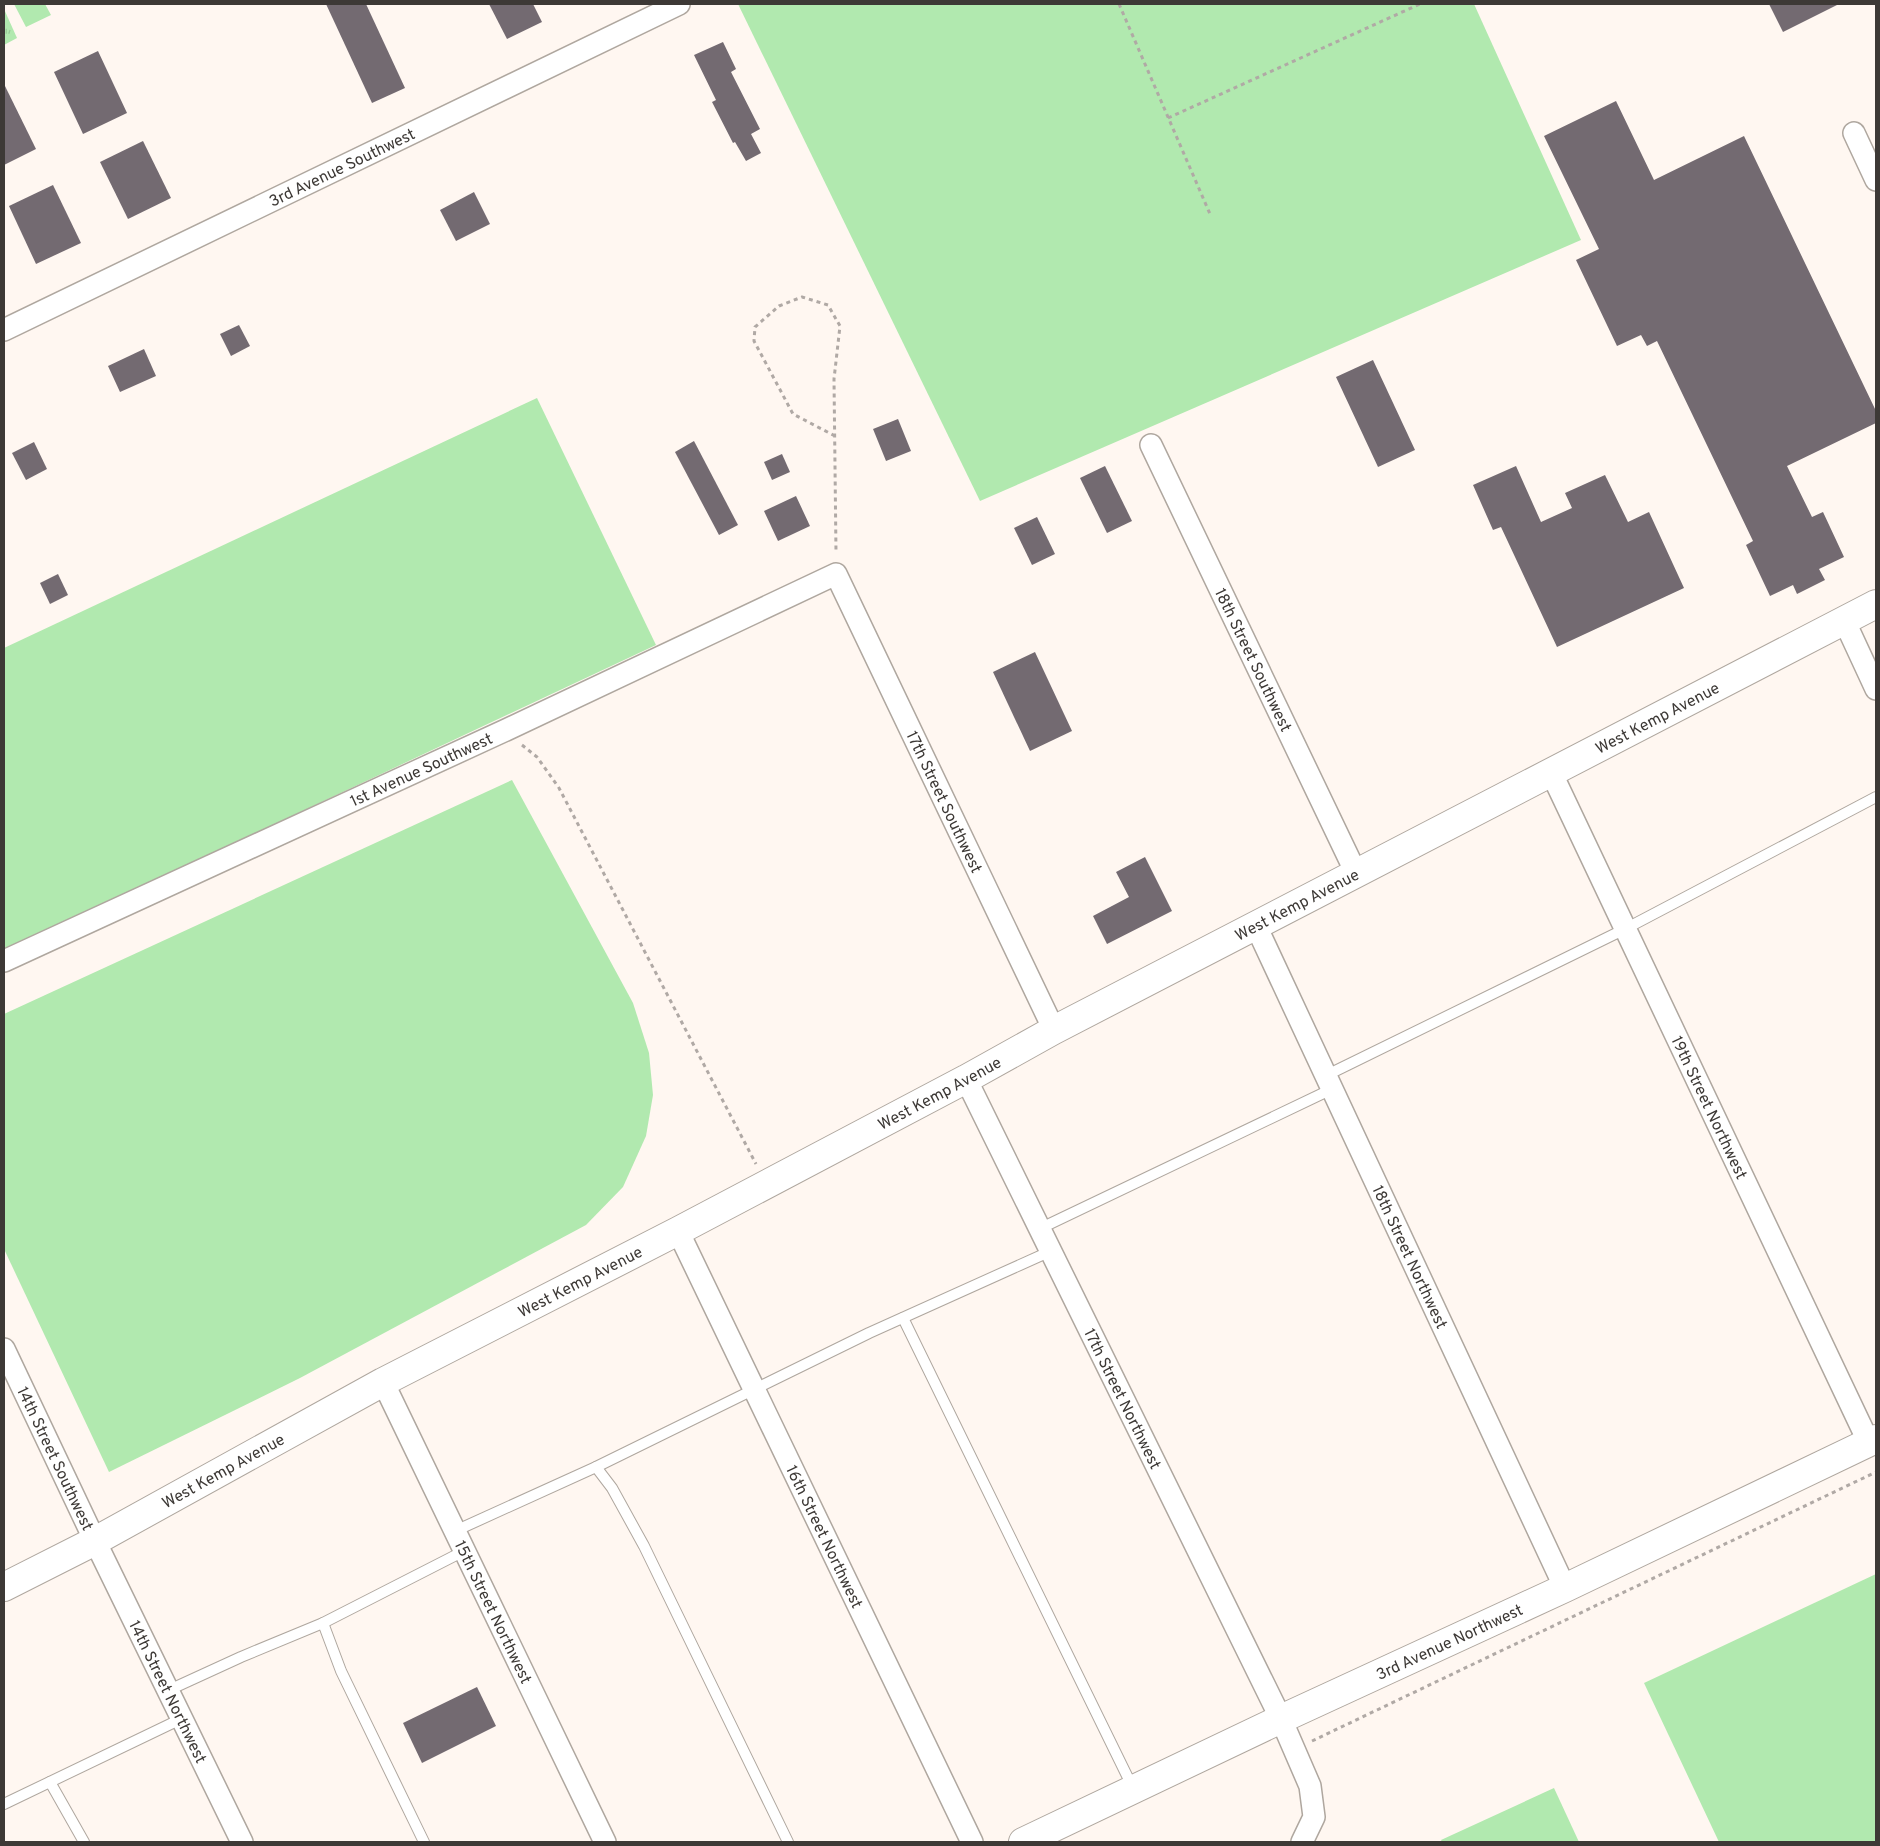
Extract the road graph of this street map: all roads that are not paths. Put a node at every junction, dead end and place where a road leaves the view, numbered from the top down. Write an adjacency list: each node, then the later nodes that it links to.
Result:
1 (679, 4): 4 (street, 3rd Avenue Southwest)
2 (1854, 133): 3 (street)
3 (1876, 180)
4 (4, 330)
5 (1151, 445): 12 (street, 18th Street Southwest)
6 (836, 574): 15 (street, 1st Avenue Southwest); 16 (street, 17th Street Southwest)
7 (1876, 604): 8 (street, West Kemp Avenue)
8 (1844, 620): 9 (street); 10 (street, West Kemp Avenue)
9 (1876, 689)
10 (1551, 772): 12 (street, West Kemp Avenue); 14 (street, 19th Street Northwest)
11 (1876, 797): 14 (lane)
12 (1356, 873): 13 (street, West Kemp Avenue)
13 (1256, 926): 16 (street, West Kemp Avenue); 18 (street, 18th Street Northwest)
14 (1625, 929): 18 (lane); 26 (street, 19th Street Northwest)
15 (4, 961)
16 (1054, 1030): 17 (street, West Kemp Avenue)
17 (966, 1079): 19 (street, 17th Street Northwest); 20 (street, West Kemp Avenue)
18 (1329, 1082): 19 (lane); 32 (street, 18th Street Northwest)
19 (1040, 1229): 21 (street, 17th Street Northwest)
20 (678, 1231): 24 (street, West Kemp Avenue); 25 (street, 16th Street Northwest)
21 (1051, 1251): 22 (lane); 36 (street, 17th Street Northwest)
22 (903, 1318): 25 (lane); 38 (lane)
23 (5, 1357): 29 (street, 14th Street Southwest)
24 (383, 1382): 28 (street, 15th Street Northwest); 29 (street, West Kemp Avenue)
25 (753, 1389): 27 (lane); 45 (street, 16th Street Northwest)
26 (1872, 1441): 32 (street, 3rd Avenue Northwest)
27 (596, 1467): 28 (lane); 44 (lane)
28 (455, 1531): 30 (street, 15th Street Northwest)
29 (95, 1541): 31 (street, West Kemp Avenue); 34 (street, 14th Street Northwest)
30 (464, 1551): 33 (lane); 43 (street, 15th Street Northwest)
31 (4, 1587)
32 (1565, 1588): 36 (street, 3rd Avenue Northwest)
33 (323, 1624): 34 (lane); 42 (lane)
34 (169, 1690): 35 (street, 14th Street Northwest)
35 (183, 1718): 37 (lane); 41 (street, 14th Street Northwest)
36 (1281, 1719): 38 (street, 3rd Avenue Northwest); 47 (street, 17th Street Northwest)
37 (50, 1782): 39 (lane); 40 (lane)
38 (1134, 1789): 46 (street, 3rd Avenue Northwest)
39 (4, 1804)
40 (84, 1842)
41 (242, 1842)
42 (424, 1842)
43 (604, 1842)
44 (788, 1842)
45 (972, 1842)
46 (1023, 1842)
47 (1302, 1842)

